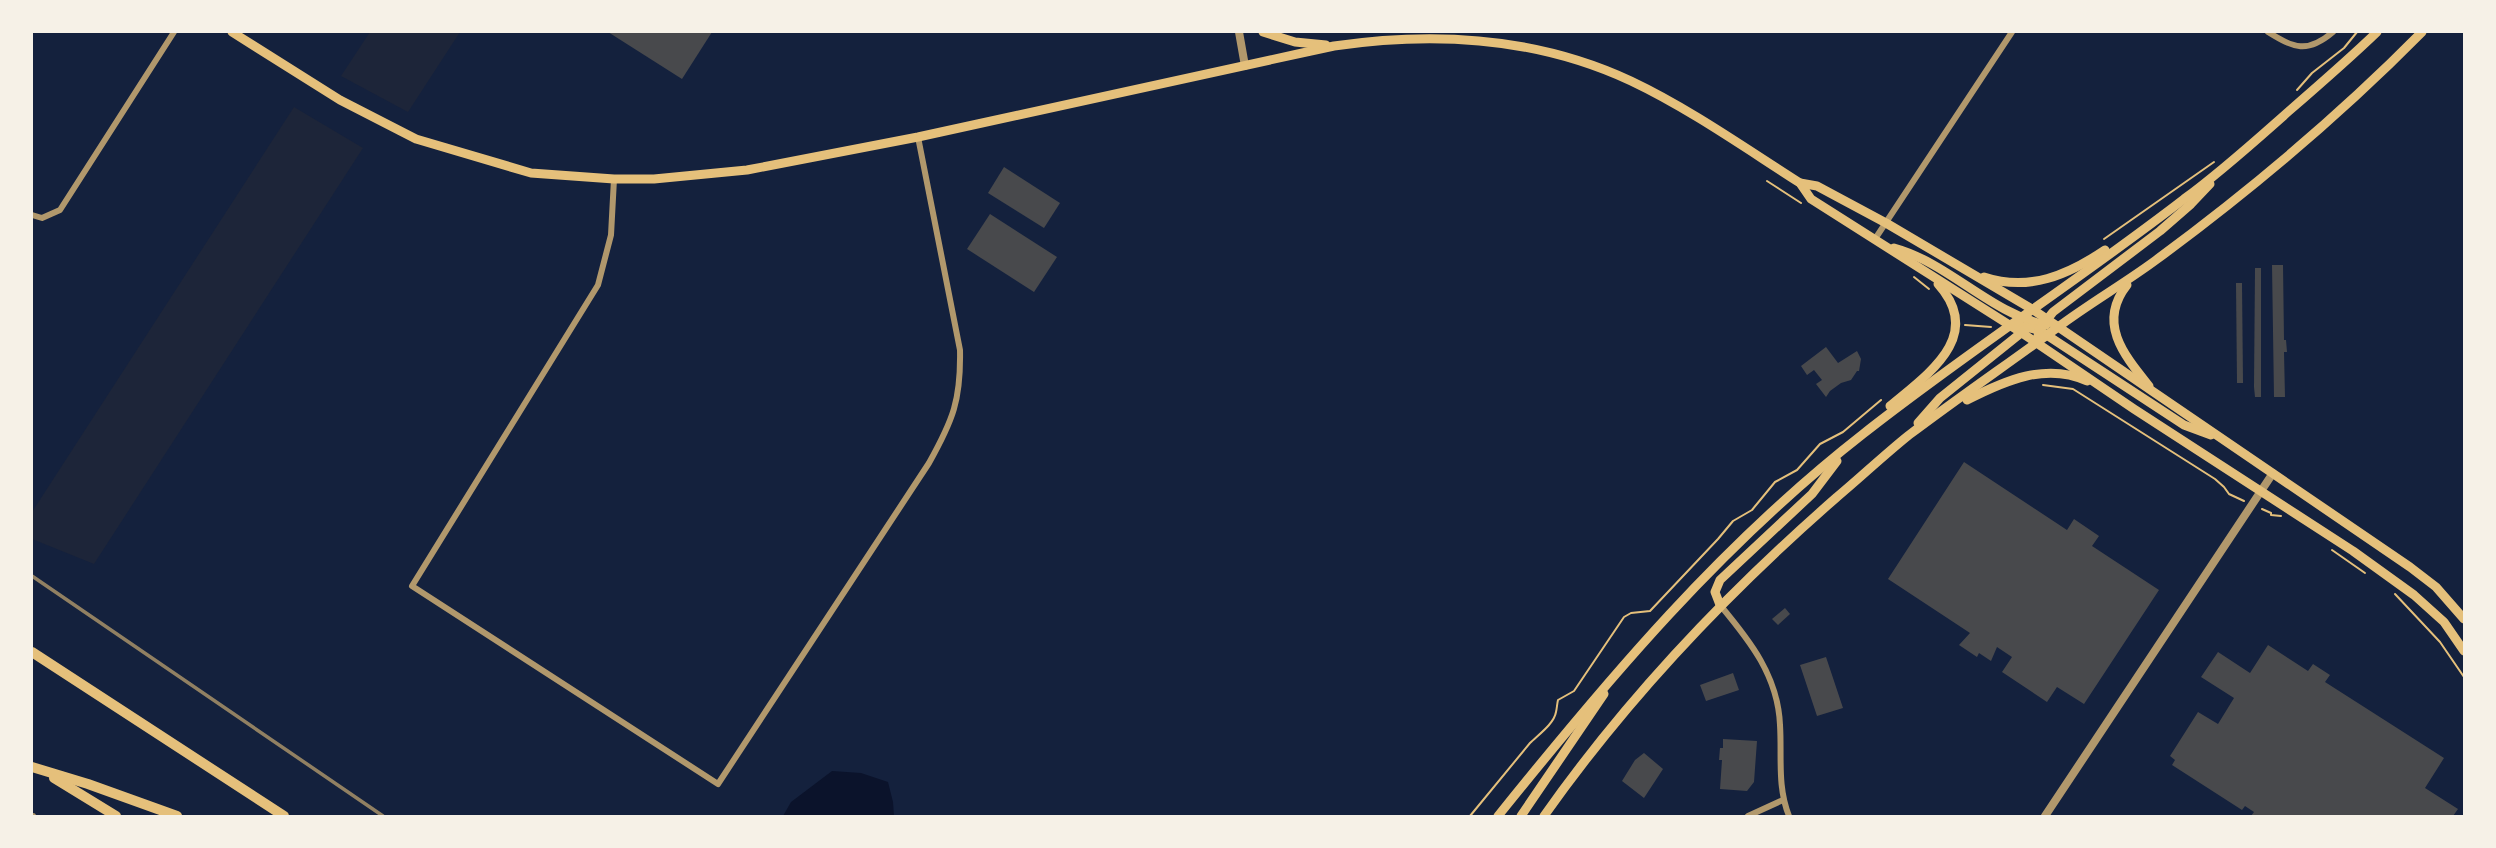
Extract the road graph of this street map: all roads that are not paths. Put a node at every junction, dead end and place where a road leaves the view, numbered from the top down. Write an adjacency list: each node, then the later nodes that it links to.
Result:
1 (174, 32): 19 (street)
2 (232, 32): 17 (main road)
3 (1238, 32): 14 (street)
4 (1263, 32): 12 (main road)
5 (2012, 32): 20 (street)
6 (2268, 32): 7 (street)
7 (2333, 32)
8 (2377, 32): 16 (main road)
9 (2416, 32): 13 (main road)
10 (2423, 32): 13 (main road)
11 (1447, 34): 12 (main road); 18 (main road)
12 (1334, 46): 14 (main road)
13 (2401, 53): 25 (main road)
14 (1245, 66): 15 (main road)
15 (918, 137): 17 (main road); 17 (street)
16 (2225, 167): 23 (main road); 26 (main road); 29 (main road)
17 (614, 179)
18 (1800, 183): 20 (main road); 21 (main road)
19 (32, 215)
20 (1886, 223): 21 (street); 23 (main road)
21 (1875, 239): 22 (main road)
22 (1884, 245): 24 (main road); 27 (main road)
23 (1933, 251): 26 (main road)
24 (1909, 262): 28 (main road); 35 (main road)
25 (2135, 275): 30 (main road); 32 (main road)
26 (2032, 310): 27 (main road); 29 (main road)
27 (2021, 318): 28 (main road); 29 (main road)
28 (2009, 324): 29 (main road); 35 (main road)
29 (2037, 327): 30 (main road); 31 (main road); 31 (main road); 36 (main road); 37 (main road)
30 (2059, 327): 32 (main road)
31 (2038, 343): 33 (main road); 34 (main road)
32 (2156, 394): 36 (main road)
33 (2134, 409): 34 (main road); 40 (main road)
34 (1936, 415): 37 (main road)
35 (1862, 435): 38 (main road)
36 (2220, 437): 39 (main road)
37 (1906, 438): 41 (main road)
38 (1849, 446): 41 (main road); 45 (main road)
39 (2273, 473): 40 (street); 42 (main road)
40 (2261, 491): 43 (main road); 56 (street)
41 (1720, 605): 47 (street); 53 (main road)
42 (2465, 620)
43 (2465, 651)
44 (32, 652): 50 (highway)
45 (1630, 655): 51 (main road); 52 (main road)
46 (35, 768): 48 (highway); 49 (highway)
47 (1783, 800): 54 (street); 55 (street)
48 (116, 817)
49 (177, 817)
50 (284, 817)
51 (1498, 817)
52 (1521, 817)
53 (1544, 817)
54 (1748, 817)
55 (1789, 817)
56 (2045, 817)

